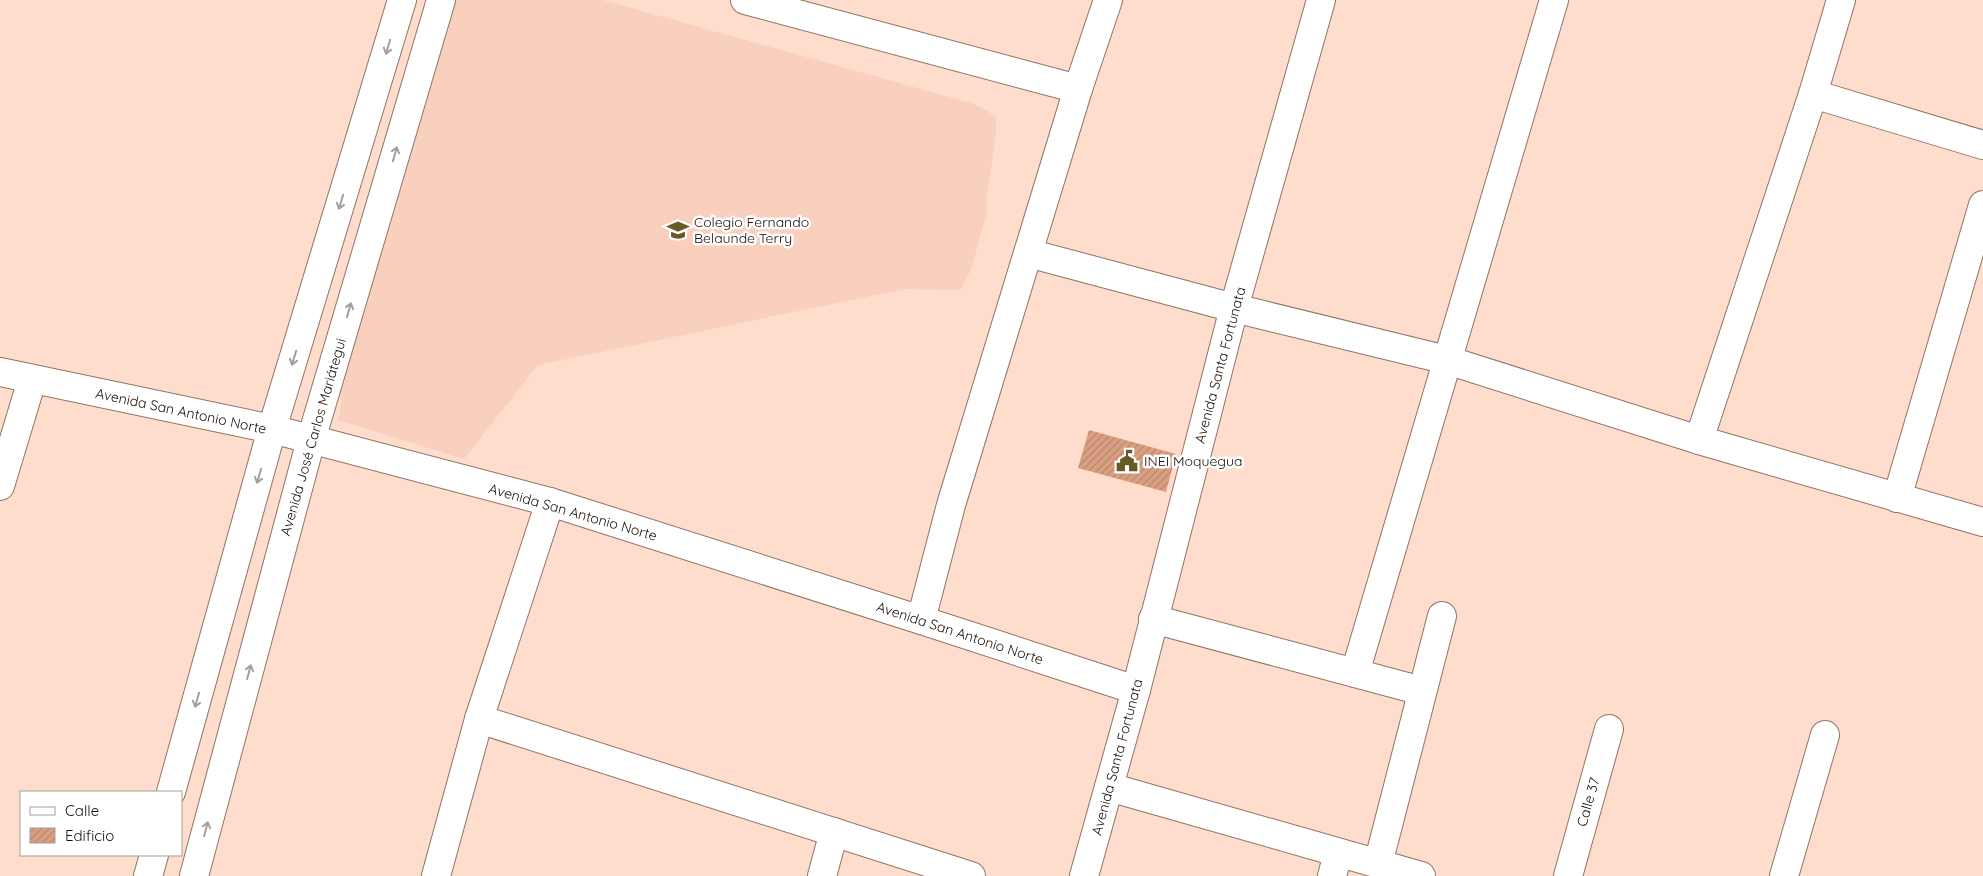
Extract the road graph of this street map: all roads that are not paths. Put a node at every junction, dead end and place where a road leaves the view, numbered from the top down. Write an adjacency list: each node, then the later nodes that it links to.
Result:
1 (402, 0): 17 (street, one-way to 17)
2 (441, 0): 18 (street, Avenida José Carlos Mariátegui, one-way to 2)
3 (745, 0): 8 (street)
4 (1108, 0): 8 (street)
5 (1321, 0): 13 (street, Avenida Santa Fortunata)
6 (1554, 0): 14 (street)
7 (1841, 0): 9 (street)
8 (1078, 89): 12 (street)
9 (1814, 94): 10 (street); 19 (street)
10 (1983, 145)
11 (1983, 205): 21 (street)
12 (1028, 253): 13 (street); 26 (street)
13 (1234, 308): 14 (street); 25 (street, Avenida Santa Fortunata)
14 (1447, 360): 19 (street); 27 (street)
15 (0, 372): 16 (street, Avenida San Antonio Norte)
16 (32, 380): 17 (street, Avenida San Antonio Norte); 20 (street)
17 (272, 429): 18 (street, Avenida San Antonio Norte); 34 (street, one-way to 34)
18 (311, 440): 22 (street, Avenida San Antonio Norte); 40 (street, Avenida José Carlos Mariátegui, one-way to 18)
19 (1699, 440): 21 (street)
20 (0, 486)
21 (1896, 498): 23 (street)
22 (550, 502): 26 (street, Avenida San Antonio Norte); 30 (street)
23 (1983, 522)
24 (1442, 616): 29 (street)
25 (1153, 619): 27 (street); 28 (street, Avenida Santa Fortunata)
26 (921, 620): 28 (street, Avenida San Antonio Norte)
27 (1355, 673): 29 (street)
28 (1136, 690): 33 (street, Avenida Santa Fortunata)
29 (1422, 691): 37 (street)
30 (479, 720): 35 (street); 41 (street)
31 (1609, 729): 46 (street, Calle 37)
32 (1825, 736): 47 (street)
33 (1109, 787): 38 (street); 44 (street, Avenida Santa Fortunata)
34 (171, 791)
35 (834, 832): 42 (street); 43 (street)
36 (154, 856): 39 (street)
37 (1378, 864): 38 (street); 45 (street)
38 (1335, 865)
39 (148, 876)
40 (194, 876)
41 (436, 876)
42 (822, 876)
43 (971, 876)
44 (1084, 876)
45 (1421, 876)
46 (1568, 876)
47 (1784, 876)

